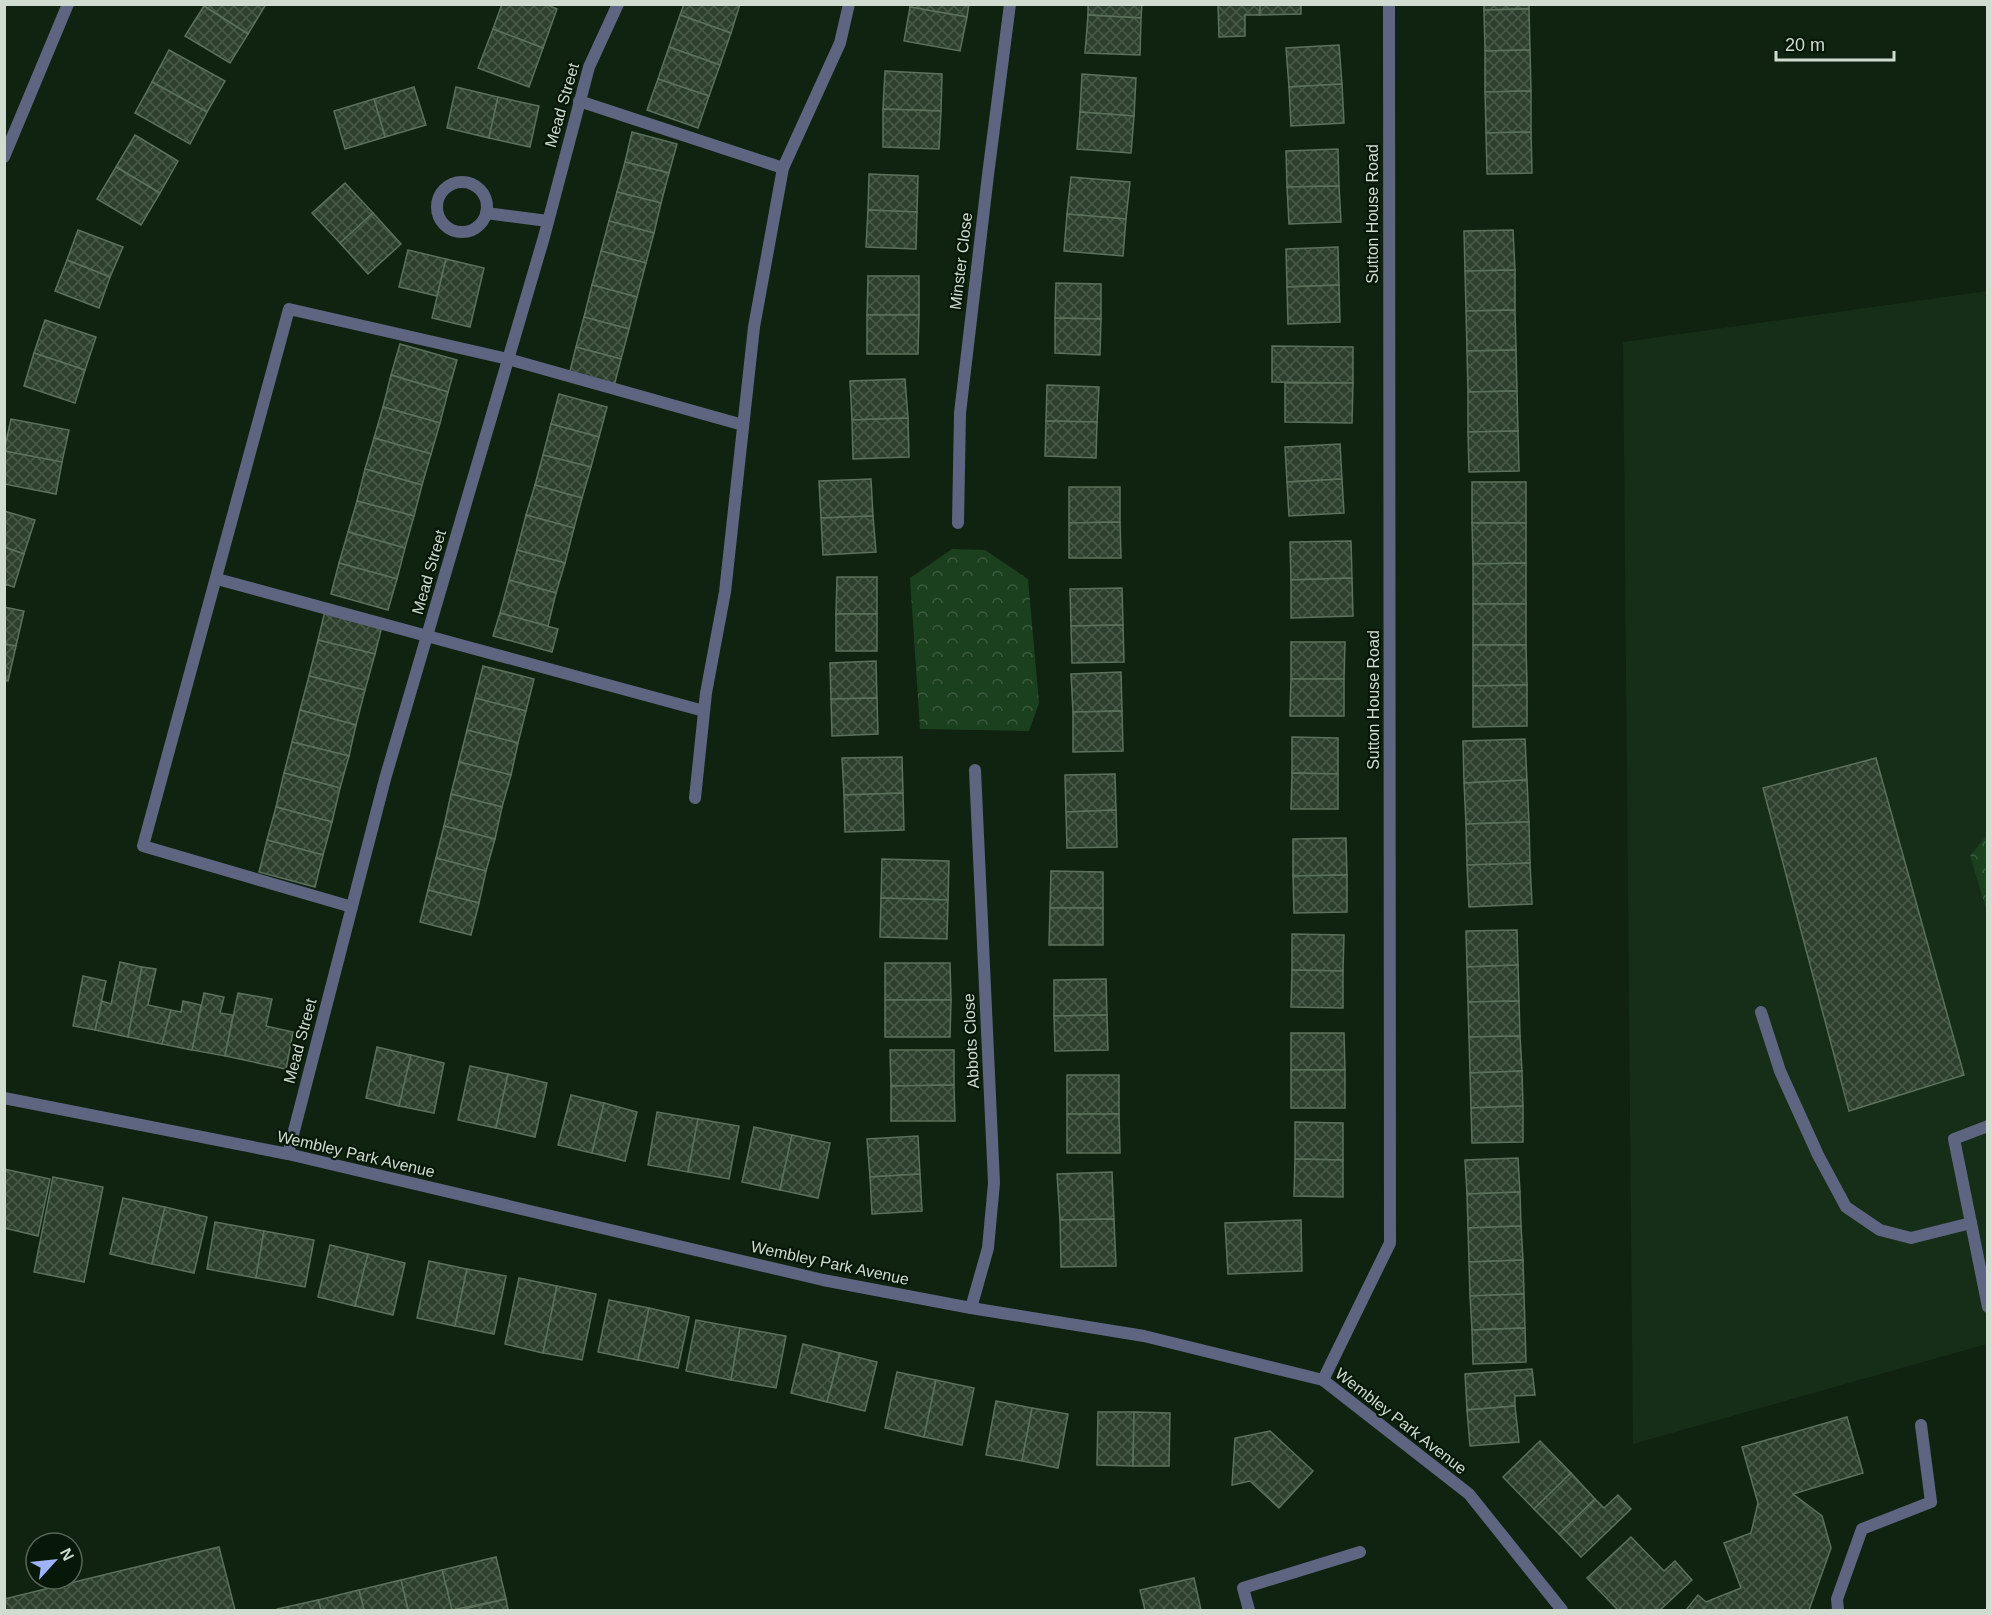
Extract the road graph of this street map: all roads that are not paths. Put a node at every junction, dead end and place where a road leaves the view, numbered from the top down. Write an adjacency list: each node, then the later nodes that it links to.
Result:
1 (68, 4): 7 (street)
2 (618, 4): 6 (street, Mead Street)
3 (849, 4): 8 (street)
4 (1011, 4): 13 (street, Minster Close)
5 (1389, 4): 27 (street, Sutton House Road)
6 (579, 101): 8 (street); 10 (street, Mead Street)
7 (4, 157)
8 (783, 168): 12 (street)
9 (486, 213): 9 (street); 10 (street)
10 (548, 221): 11 (street, Mead Street)
11 (508, 358): 12 (street); 14 (street); 15 (street, Mead Street)
12 (743, 425): 16 (street)
13 (958, 523)
14 (217, 579): 15 (street); 19 (street)
15 (427, 636): 16 (street); 19 (street, Mead Street)
16 (704, 711): 18 (street)
17 (975, 770): 26 (street, Abbots Close)
18 (695, 798)
19 (352, 907): 23 (street, Mead Street)
20 (1761, 1012): 24 (street)
21 (4, 1098): 23 (street, Wembley Park Avenue)
22 (1988, 1126): 24 (street)
23 (288, 1154): 26 (street, Wembley Park Avenue)
24 (1971, 1223): 25 (street)
25 (1987, 1299)
26 (971, 1308): 27 (street, Wembley Park Avenue)
27 (1323, 1380): 31 (street, Wembley Park Avenue)
28 (1921, 1425): 32 (street)
29 (1360, 1552): 30 (street)
30 (1249, 1611)
31 (1562, 1611)
32 (1838, 1611)

